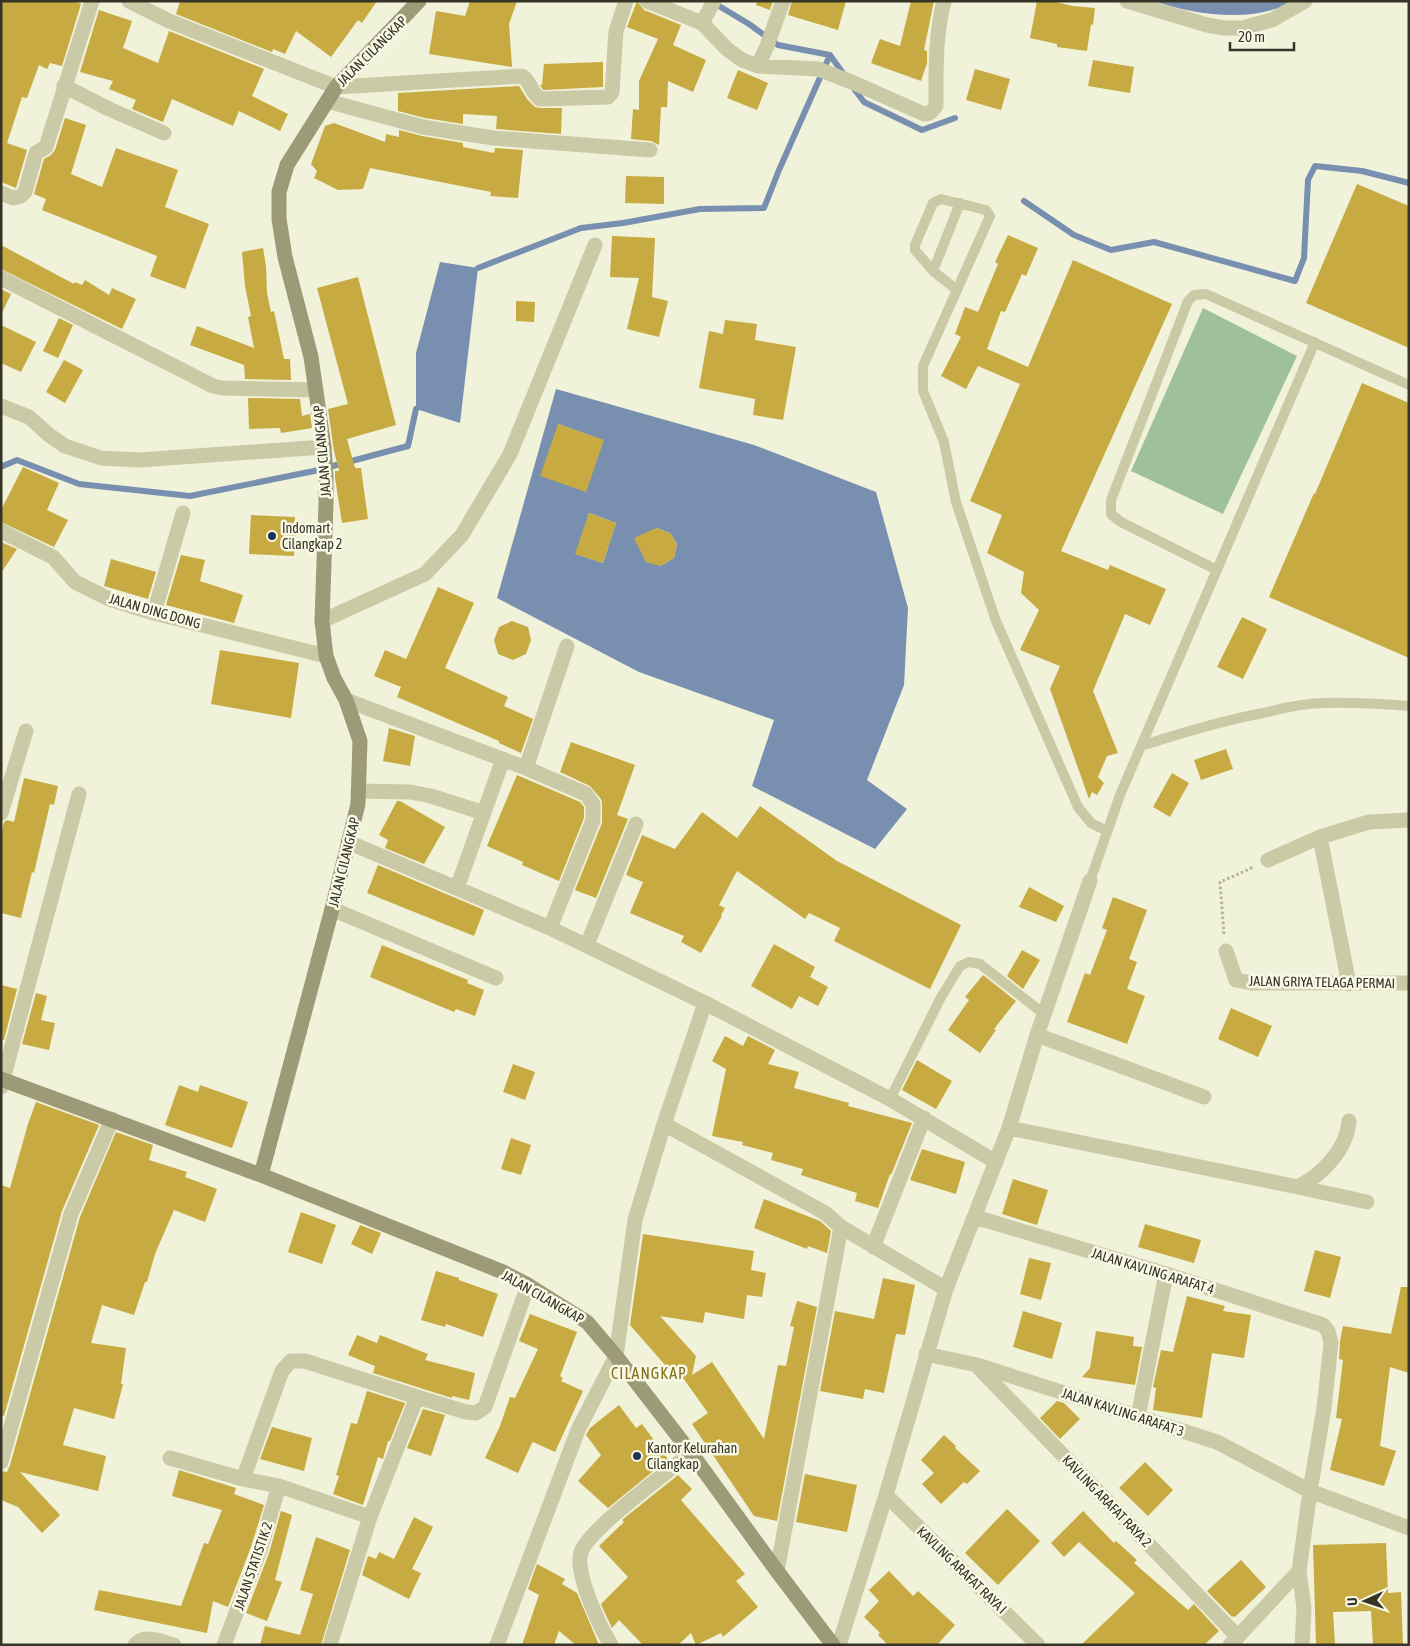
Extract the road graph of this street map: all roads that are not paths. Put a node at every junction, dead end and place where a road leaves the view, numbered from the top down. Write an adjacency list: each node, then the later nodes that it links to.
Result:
1 (92, 1): 12 (street)
2 (419, 1): 13 (street, JALAN CILANGKAP)
3 (626, 1): 13 (street)
4 (648, 1): 10 (street)
5 (783, 1): 11 (street)
6 (944, 1): 11 (street)
7 (1127, 1): 8 (street)
8 (1305, 1)
9 (137, 3): 13 (street)
10 (710, 10): 11 (street)
11 (758, 66)
12 (64, 86): 15 (street); 17 (street)
13 (336, 87): 14 (street, JALAN CILANGKAP)
14 (327, 101): 16 (street); 25 (street, JALAN CILANGKAP)
15 (164, 133)
16 (650, 150)
17 (1, 193)
18 (960, 203): 20 (lane); 20 (lane); 22 (lane)
19 (596, 246): 32 (street)
20 (933, 271): 22 (lane)
21 (1, 278): 25 (street)
22 (957, 290): 47 (lane)
23 (1315, 342): 24 (lane); 30 (lane); 30 (lane)
24 (1409, 384)
25 (316, 390): 27 (street, JALAN CILANGKAP)
26 (1, 406): 27 (street)
27 (324, 454): 32 (street, JALAN CILANGKAP)
28 (183, 513): 31 (street)
29 (1, 531): 31 (street, JALAN DING DONG)
30 (1217, 570): 38 (lane)
31 (154, 613): 34 (street, JALAN DING DONG)
32 (322, 621): 34 (street, JALAN CILANGKAP)
33 (567, 646): 40 (street)
34 (326, 656): 35 (street, JALAN CILANGKAP)
35 (346, 700): 39 (street); 41 (street, JALAN CILANGKAP)
36 (1409, 706): 38 (lane)
37 (26, 731): 43 (street)
38 (1141, 746): 47 (lane)
39 (503, 759): 40 (street); 44 (street)
40 (526, 768): 54 (street)
41 (358, 791): 44 (street); 49 (street, JALAN CILANGKAP)
42 (79, 794): 63 (street)
43 (1, 813)
44 (484, 813): 52 (street)
45 (1409, 820): 48 (street)
46 (636, 824): 55 (street)
47 (1107, 831): 51 (lane)
48 (1320, 837): 50 (street); 59 (street)
49 (348, 842): 52 (street); 53 (street, JALAN CILANGKAP)
50 (1268, 860)
51 (1090, 881): 61 (street)
52 (457, 888): 54 (street)
53 (332, 910): 57 (street); 72 (street, JALAN CILANGKAP)
54 (550, 928): 55 (street)
55 (587, 945): 60 (street)
56 (1226, 951): 59 (street, JALAN GRIYA TELAGA PERMAI)
57 (496, 978)
58 (1409, 983): 59 (street, JALAN GRIYA TELAGA PERMAI)
59 (1349, 984)
60 (705, 1003): 65 (street); 69 (street)
61 (1044, 1014): 62 (street); 65 (lane)
62 (1037, 1035): 64 (street); 70 (street)
63 (2, 1082): 67 (street, JALAN CILANGKAP)
64 (1204, 1097)
65 (890, 1099): 66 (street)
66 (924, 1118): 71 (street); 77 (street)
67 (112, 1119): 72 (street, JALAN CILANGKAP); 88 (street)
68 (1349, 1120): 73 (street)
69 (664, 1124): 76 (street); 82 (street)
70 (1009, 1128): 71 (street); 73 (street)
71 (996, 1162): 75 (street)
72 (261, 1175): 79 (street, JALAN CILANGKAP)
73 (1298, 1187): 74 (street)
74 (1366, 1202)
75 (975, 1217): 78 (street, JALAN KAVLING ARAFAT 4); 80 (street)
76 (841, 1227): 77 (street); 95 (street)
77 (873, 1247): 80 (street)
78 (1166, 1274): 85 (street); 91 (street, JALAN KAVLING ARAFAT 4)
79 (528, 1285): 82 (street, JALAN CILANGKAP); 84 (street)
80 (946, 1289): 81 (street)
81 (926, 1354): 83 (street, JALAN KAVLING ARAFAT 3); 92 (street)
82 (616, 1356): 86 (street, JALAN CILANGKAP); 102 (street)
83 (977, 1365): 85 (street, JALAN KAVLING ARAFAT 3); 97 (street, KAVLING ARAFAT RAYA 2)
84 (417, 1396): 89 (street); 93 (street)
85 (1138, 1417): 91 (street, JALAN KAVLING ARAFAT 3)
86 (691, 1454): 95 (street, JALAN CILANGKAP); 103 (street)
87 (170, 1458): 89 (street)
88 (1, 1462)
89 (243, 1479): 90 (street)
90 (279, 1486): 93 (street); 100 (street, JALAN STATISTIK 2)
91 (1310, 1491): 94 (street, JALAN KAVLING ARAFAT 3); 96 (street)
92 (886, 1496): 105 (street); 106 (street, KAVLING ARAFAT RAYA I)
93 (370, 1517): 101 (street)
94 (1409, 1528)
95 (777, 1571): 104 (street, JALAN CILANGKAP)
96 (1299, 1572): 97 (street); 107 (street)
97 (1234, 1641)
98 (135, 1645): 99 (street)
99 (174, 1645)
100 (224, 1645)
101 (330, 1645)
102 (497, 1645)
103 (611, 1645)
104 (833, 1645)
105 (838, 1645)
106 (1038, 1645)
107 (1302, 1645)

